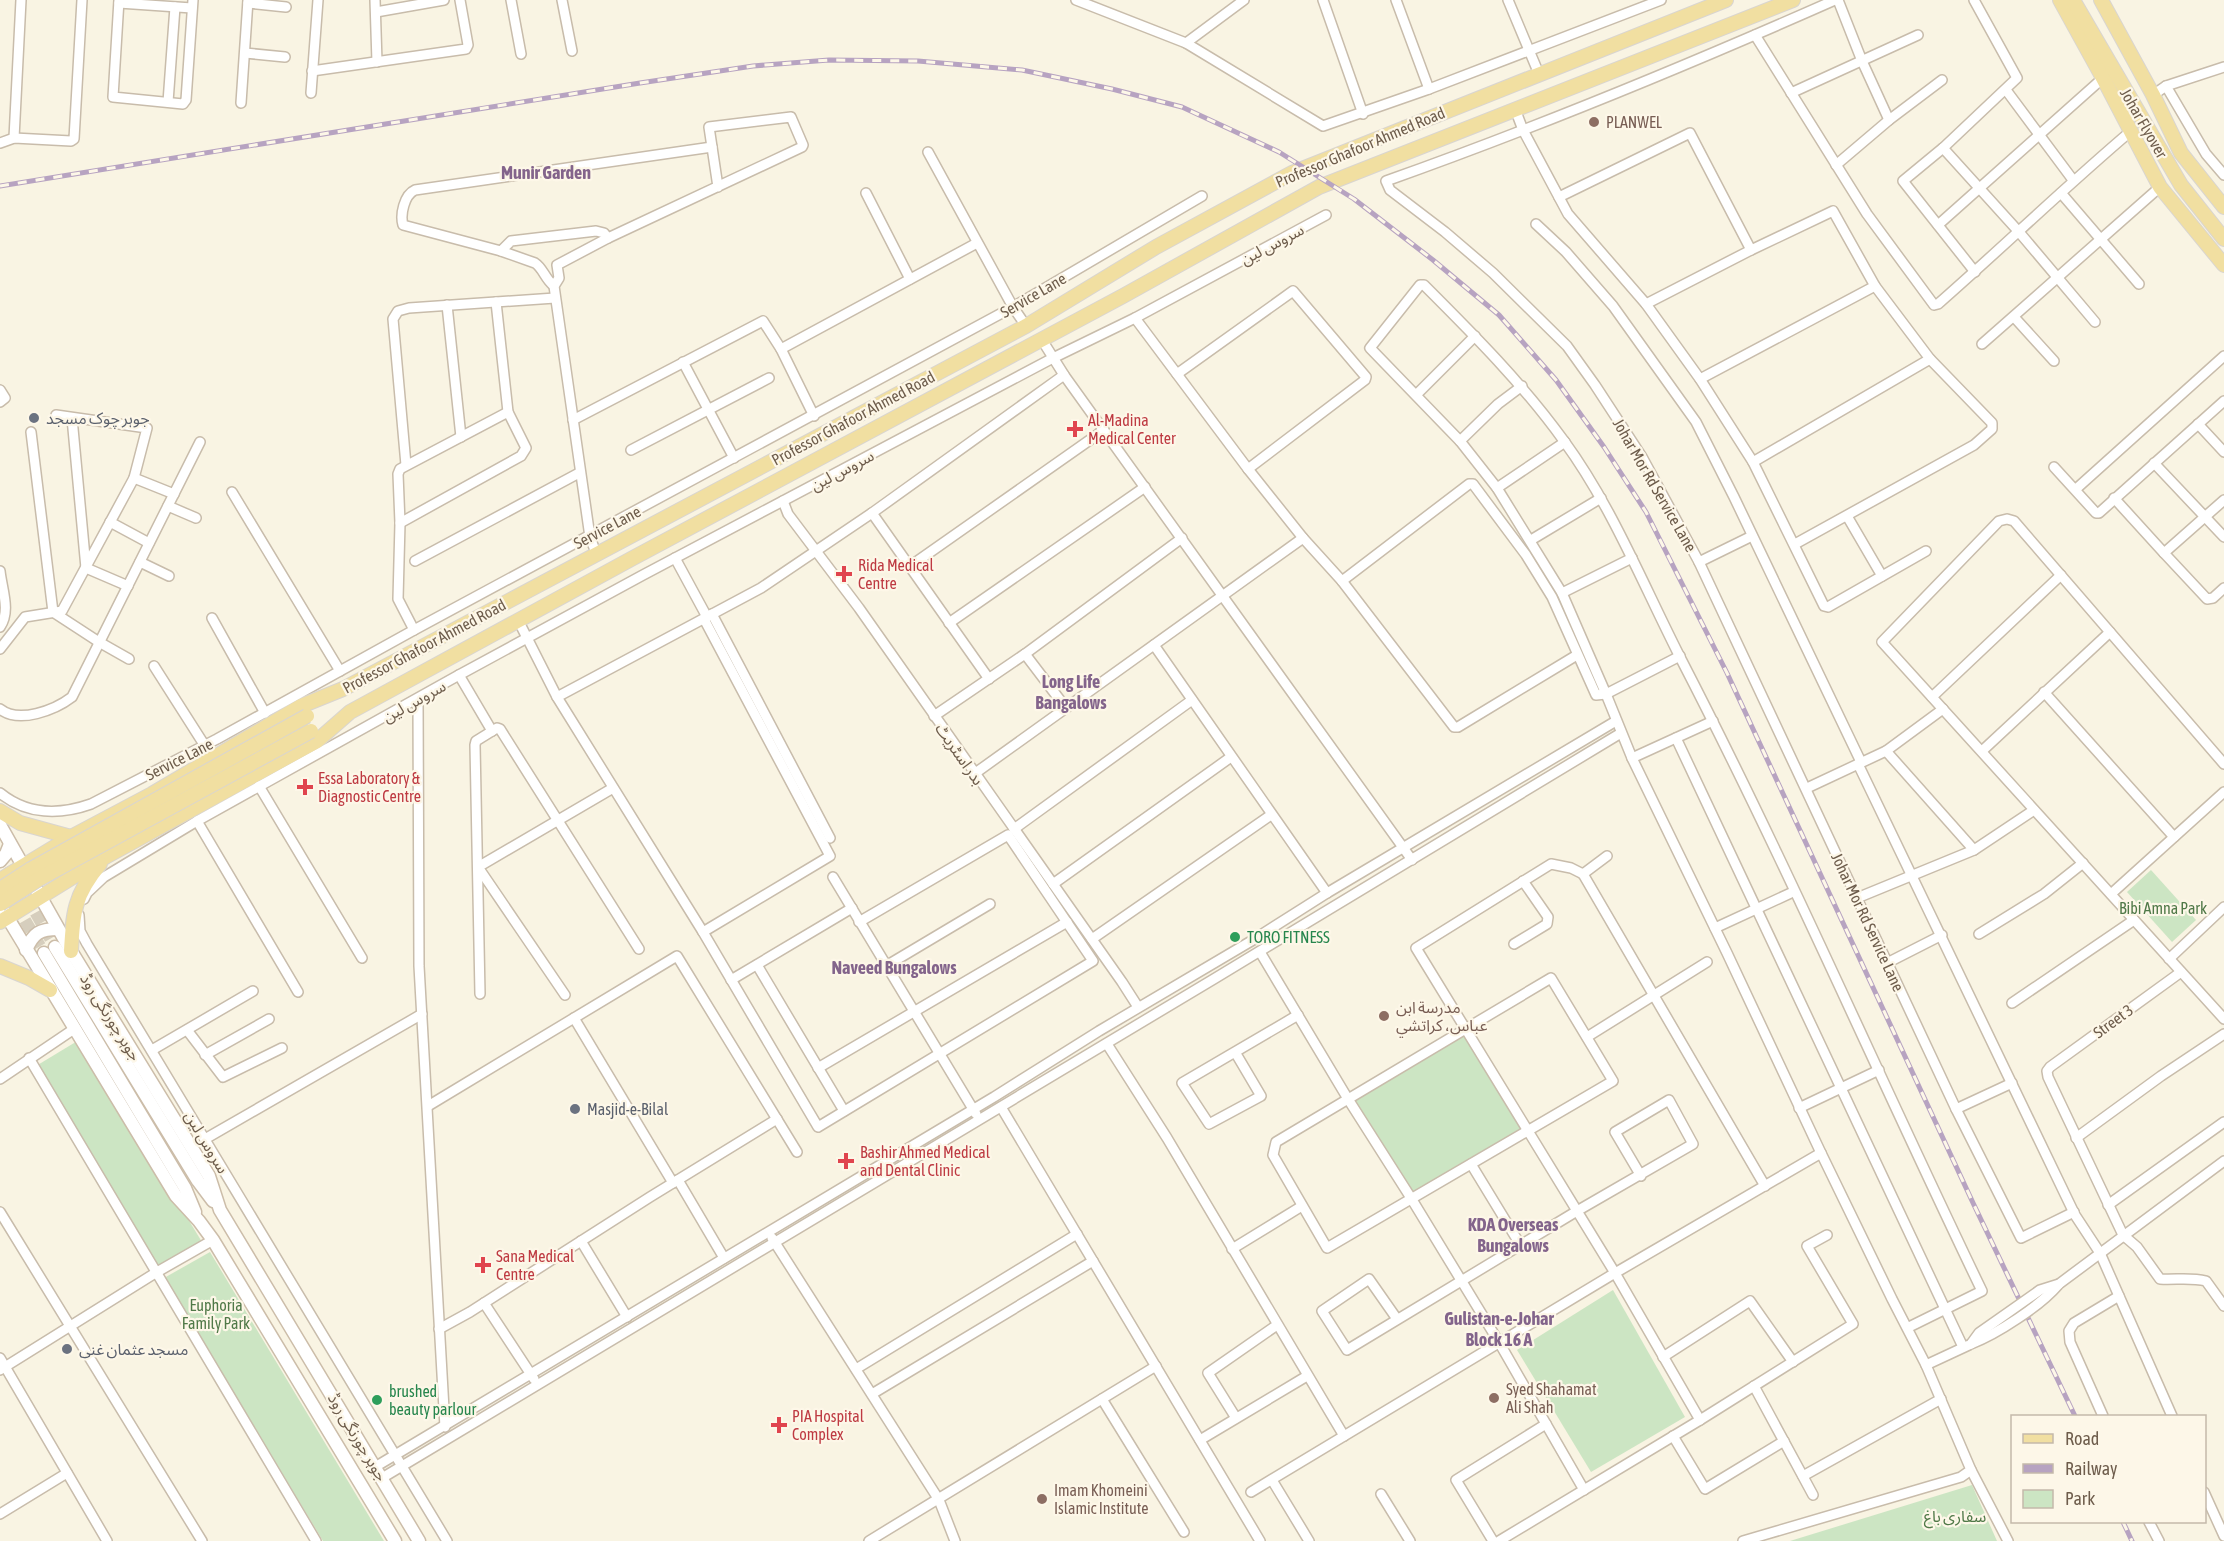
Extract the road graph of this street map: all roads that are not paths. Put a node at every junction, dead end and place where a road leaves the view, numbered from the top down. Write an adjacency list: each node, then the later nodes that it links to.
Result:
1 (21, 0): 60 (street)
2 (82, 0): 60 (street)
3 (318, 0): 42 (street)
4 (375, 0): 28 (street)
5 (444, 0): 28 (street)
6 (460, 0): 40 (street)
7 (511, 0): 37 (street)
8 (562, 0): 33 (street)
9 (1076, 0): 32 (street)
10 (1244, 0): 32 (street)
11 (1323, 0): 55 (street)
12 (1396, 0): 47 (street)
13 (1508, 0): 34 (street)
14 (1661, 0): 25 (street)
15 (1726, 0): 29 (main road, Professor Ghafoor Ahmed Road)
16 (1792, 0): 36 (main road)
17 (1837, 0): 30 (street, Johar Mor Rd Service Lane); 39 (street)
18 (1974, 0): 48 (street)
19 (2060, 0): 44 (main road)
20 (2073, 0): 82 (main road, Johar Flyover)
21 (2101, 0): 51 (main road)
22 (119, 2): 26 (street); 52 (street)
23 (248, 2): 27 (street); 35 (street)
24 (193, 4): 26 (street); 52 (street)
25 (1636, 5): 34 (street)
26 (175, 7): 52 (street)
27 (286, 8)
28 (376, 12): 40 (street)
29 (1651, 29): 36 (main road); 43 (main road, Professor Ghafoor Ahmed Road)
30 (1755, 35): 50 (street); 57 (street, Johar Mor Rd Service Lane)
31 (1918, 35): 39 (street)
32 (1186, 44): 55 (street)
33 (572, 51)
34 (1529, 51): 43 (street); 47 (street)
35 (245, 53): 38 (street); 53 (street)
36 (1659, 53): 54 (main road)
37 (520, 54)
38 (285, 57)
39 (1862, 61): 50 (street); 56 (street)
40 (377, 62): 42 (street)
41 (2224, 67): 46 (street)
42 (312, 72): 49 (street)
43 (1539, 74): 101 (main road, Professor Ghafoor Ahmed Road)
44 (2103, 78): 58 (main road); 59 (street)
45 (1942, 80): 56 (street)
46 (2166, 86): 51 (street); 66 (street)
47 (1430, 89): 55 (street)
48 (2006, 90): 59 (street); 63 (street)
49 (311, 93)
50 (1791, 93): 65 (street)
51 (2153, 95): 75 (main road)
52 (168, 102)
53 (241, 103)
54 (1515, 109): 57 (street); 103 (main road)
55 (1363, 114)
56 (1888, 120): 65 (street)
57 (1523, 130): 74 (street); 177 (street, Johar Mor Rd Service Lane)
58 (2131, 131): 67 (street); 69 (main road)
59 (2039, 136): 67 (street); 70 (street)
60 (14, 138): 61 (street)
61 (0, 144)
62 (712, 147): 68 (street); 68 (street); 85 (street)
63 (1943, 148): 70 (street); 78 (street)
64 (928, 152): 83 (street)
65 (1836, 165): 87 (street)
66 (2224, 175)
67 (2073, 180): 72 (street)
68 (718, 187): 80 (street)
69 (2160, 187): 81 (street); 86 (main road)
70 (1979, 188): 78 (street); 79 (street)
71 (866, 193): 89 (street)
72 (2061, 193): 79 (street); 81 (street)
73 (1202, 196): 97 (street, Service Lane)
74 (1559, 197): 84 (street); 95 (street)
75 (2224, 207)
76 (1326, 215): 99 (street, سروس لین)
77 (1536, 224): 161 (street)
78 (1938, 225): 87 (street)
79 (2019, 232): 87 (street); 88 (street)
80 (608, 238): 85 (street); 91 (street)
81 (2101, 239): 88 (street); 90 (street)
82 (2224, 239)
83 (977, 243): 89 (street); 97 (street)
84 (1751, 250): 92 (street); 95 (street)
85 (501, 251): 91 (street)
86 (2224, 265)
87 (1975, 272)
88 (2058, 278): 98 (street); 100 (street)
89 (910, 279): 105 (street)
90 (2139, 284)
91 (554, 286): 93 (street)
92 (1875, 286): 108 (street); 114 (street)
93 (555, 298): 94 (street); 125 (street)
94 (496, 302): 96 (street); 121 (street)
95 (1646, 304): 114 (street)
96 (447, 305): 129 (street); 139 (street)
97 (1013, 308): 101 (street); 123 (street, Service Lane)
98 (2014, 317): 104 (street); 109 (street)
99 (1135, 318): 107 (street, سروس لین); 111 (street)
100 (2095, 322)
101 (1026, 326): 136 (main road, Professor Ghafoor Ahmed Road)
102 (1475, 336): 115 (street); 117 (street); 117 (street)
103 (1042, 339): 107 (street); 144 (main road)
104 (1982, 344)
105 (781, 349): 110 (street); 123 (street)
106 (2224, 356): 147 (street)
107 (1053, 358): 112 (street); 153 (street, سروس لین)
108 (1930, 359): 137 (street); 156 (street)
109 (2054, 361)
110 (683, 362): 120 (street); 125 (street)
111 (1177, 374): 141 (street); 141 (street)
112 (1064, 375): 127 (street); 155 (street)
113 (769, 378): 120 (street)
114 (1700, 380): 137 (street)
115 (1522, 386): 130 (street); 132 (street)
116 (0, 390): 119 (street)
117 (1417, 394): 130 (street)
118 (2224, 400): 126 (street)
119 (0, 402)
120 (708, 410): 133 (street); 135 (street)
121 (508, 412): 129 (street); 160 (street)
122 (56, 415): 124 (street)
123 (814, 416): 135 (street, Service Lane)
124 (72, 418): 143 (street); 179 (street)
125 (573, 420): 142 (street)
126 (2198, 423): 134 (street); 138 (street)
127 (1104, 430): 145 (street); 178 (street)
128 (31, 432): 189 (street)
129 (461, 437): 139 (street)
130 (1460, 441): 146 (street)
131 (200, 442): 149 (street)
132 (1565, 442): 146 (street); 150 (street)
133 (631, 450)
134 (2224, 452)
135 (734, 458): 162 (street, Service Lane)
136 (770, 462): 144 (main road); 171 (main road, Professor Ghafoor Ahmed Road)
137 (1753, 462): 168 (street)
138 (2154, 463): 151 (street); 157 (street)
139 (406, 465): 160 (street)
140 (2054, 467): 147 (street)
141 (1248, 469): 165 (street)
142 (579, 472): 162 (street); 175 (street)
143 (134, 478): 149 (street); 159 (street)
144 (778, 480): 192 (main road)
145 (1144, 487): 164 (street); 193 (street)
146 (1497, 488): 166 (street)
147 (2076, 489): 151 (street)
148 (232, 492): 206 (street)
149 (174, 494): 154 (street)
150 (1601, 498): 166 (street); 174 (street)
151 (2114, 498): 172 (street)
152 (2224, 500): 157 (street)
153 (783, 501): 170 (street, بدر اسٹریٹ); 173 (street, سروس لین)
154 (168, 506): 158 (street); 167 (street)
155 (872, 513): 170 (street); 178 (street)
156 (1847, 516): 168 (street); 183 (street)
157 (2204, 517): 163 (street); 172 (street)
158 (196, 518)
159 (110, 522): 167 (street); 179 (street)
160 (400, 523): 195 (street)
161 (1752, 536): 177 (street); 232 (street)
162 (590, 537): 171 (street); 195 (street, Service Lane)
163 (2224, 537)
164 (1182, 538): 188 (street); 201 (street)
165 (1303, 538): 184 (street); 188 (street)
166 (1531, 540): 187 (street)
167 (149, 543): 176 (street)
168 (1795, 544): 183 (street)
169 (1926, 551): 183 (street)
170 (816, 552): 190 (street); 221 (street, بدر اسٹریٹ)
171 (596, 553): 209 (main road, Professor Ghafoor Ahmed Road)
172 (2164, 553): 186 (street)
173 (675, 558): 190 (street); 197 (street, سروس لین)
174 (1632, 558): 187 (street); 203 (street)
175 (415, 561)
176 (140, 562): 182 (street); 185 (street)
177 (1699, 562): 237 (street, Johar Mor Rd Service Lane)
178 (909, 567): 193 (street)
179 (86, 568): 185 (street); 189 (street)
180 (0, 571): 194 (street)
181 (2061, 575): 196 (street); 213 (street); 213 (street)
182 (169, 576)
183 (1882, 576)
184 (1342, 581): 202 (street); 202 (street)
185 (128, 586): 198 (street)
186 (2224, 588)
187 (1562, 593): 211 (street)
188 (1223, 596): 199 (street); 253 (street)
189 (53, 612): 198 (street); 200 (street)
190 (708, 616): 212 (street); 251 (street); 284 (street)
191 (212, 618): 220 (street)
192 (519, 622): 197 (street); 219 (main road)
193 (949, 623): 208 (street)
194 (0, 627)
195 (414, 630): 206 (street, Service Lane)
196 (2110, 632): 210 (street); 233 (street)
197 (527, 640): 207 (street, سروس لین); 212 (street)
198 (99, 642): 204 (street); 217 (street)
199 (1154, 645): 215 (street); 216 (street)
200 (0, 649)
201 (1025, 654): 208 (street); 216 (street)
202 (1577, 655): 211 (street)
203 (1680, 656): 211 (street); 223 (street)
204 (129, 658)
205 (154, 666): 227 (street)
206 (340, 671): 220 (street, Service Lane)
207 (459, 675): 214 (street, سروس لین); 224 (street)
208 (989, 679): 221 (street)
209 (343, 689): 249 (main road, Professor Ghafoor Ahmed Road); 268 (main road, bridge)
210 (2044, 692): 229 (street); 250 (street)
211 (1606, 694): 222 (street)
212 (557, 697): 236 (street)
213 (1932, 697): 218 (street)
214 (418, 699): 235 (street, سروس لین); 313 (street)
215 (1192, 700): 230 (street); 247 (street)
216 (1066, 708): 234 (street)
217 (0, 709)
218 (1943, 709): 228 (street); 229 (street)
219 (350, 712): 255 (main road); 278 (main road, bridge)
220 (265, 713): 227 (street, Service Lane)
221 (934, 716): 234 (street, بدر اسٹریٹ)
222 (1616, 721): 225 (street); 253 (street)
223 (1713, 721): 226 (street); 269 (street)
224 (492, 731): 244 (street); 261 (street)
225 (1621, 733): 231 (street); 257 (street)
226 (1676, 738): 231 (street); 277 (street)
227 (204, 746): 242 (street, Service Lane)
228 (1886, 751): 232 (street); 254 (street)
229 (1982, 751): 240 (street)
230 (1231, 757): 243 (street); 267 (street)
231 (1632, 758): 282 (street)
232 (1860, 763): 237 (street); 263 (street)
233 (2224, 764)
234 (974, 774): 247 (street, بدر اسٹریٹ)
235 (259, 786): 245 (street, سروس لین); 295 (street)
236 (612, 788): 244 (street); 284 (street)
237 (1807, 788): 273 (street, Johar Mor Rd Service Lane)
238 (2224, 792): 250 (street)
239 (0, 793): 242 (street, Service Lane)
240 (2034, 810): 254 (street); 259 (street)
241 (0, 811): 248 (main road)
242 (57, 813): 248 (street)
243 (1271, 815): 270 (street); 287 (street)
244 (558, 820): 261 (street); 290 (street)
245 (197, 821): 283 (street, سروس لین); 306 (street)
246 (0, 825): 252 (main road)
247 (1014, 829): 267 (street, بدر اسٹریٹ)
248 (55, 834): 249 (main road)
249 (71, 837): 260 (main road, Professor Ghafoor Ahmed Road)
250 (2174, 837): 271 (street)
251 (830, 838)
252 (10, 844): 258 (main road); 260 (main road)
253 (1403, 848): 257 (street); 270 (street)
254 (1974, 850): 263 (street)
255 (107, 856): 272 (main road); 283 (main road)
256 (1607, 856): 262 (street)
257 (1412, 860): 293 (street)
258 (0, 861)
259 (2083, 863): 271 (street); 285 (street)
260 (21, 866): 265 (main road, Professor Ghafoor Ahmed Road); 272 (main road)
261 (478, 867): 307 (street); 308 (street)
262 (1583, 874): 266 (street); 309 (street)
263 (1913, 875): 273 (street); 286 (street)
264 (833, 877): 275 (street)
265 (0, 880)
266 (1523, 881): 288 (street); 319 (street)
267 (1053, 884): 287 (street, بدر اسٹریٹ)
268 (0, 889)
269 (1793, 892): 277 (street); 331 (street)
270 (1327, 893): 311 (street)
271 (2111, 894): 279 (street)
272 (39, 897): 278 (main road); 283 (main road)
273 (1857, 898): 298 (street, Johar Mor Rd Service Lane)
274 (990, 904): 301 (street)
275 (852, 908): 280 (street); 299 (street)
276 (2224, 908): 296 (street)
277 (1757, 909): 282 (street); 334 (street)
278 (2, 912): 291 (main road, جوہر چورنگی روڈ)
279 (2134, 920): 296 (street); 310 (street)
280 (860, 922): 281 (street); 301 (street)
281 (1067, 922): 312 (street); 327 (street)
282 (1715, 928): 338 (street)
283 (70, 930): 291 (main road); 292 (main road); 325 (street, سروس لین)
284 (703, 933): 303 (street)
285 (1979, 934)
286 (1942, 935): 298 (street); 333 (street)
287 (1092, 939): 311 (street, بدر اسٹریٹ)
288 (1514, 944)
289 (55, 947): 358 (main road, جوہر چورنگی روڈ)
290 (639, 949)
291 (26, 950): 304 (main road, جوہر چورنگی روڈ)
292 (71, 951): 358 (main road, جوہر چورنگی روڈ)
293 (1260, 952): 314 (street); 323 (street)
294 (44, 953): 362 (main road, جوہر چورنگی روڈ)
295 (362, 958)
296 (2169, 959): 302 (street)
297 (1707, 962): 309 (street)
298 (1887, 963): 340 (street, Johar Mor Rd Service Lane)
299 (757, 965): 303 (street); 330 (street)
300 (0, 966): 304 (main road)
301 (886, 966): 312 (street)
302 (2181, 972): 317 (street); 346 (street, Street 3)
303 (731, 980): 341 (street)
304 (50, 990): 318 (main road, جوہر چورنگی روڈ)
305 (253, 991): 320 (street)
306 (298, 992)
307 (480, 994)
308 (565, 995)
309 (1654, 995): 322 (street); 354 (street)
310 (2012, 1003)
311 (1138, 1007): 339 (street)
312 (914, 1012): 327 (street); 330 (street)
313 (422, 1014): 336 (street); 347 (street)
314 (1298, 1015): 326 (street); 335 (street)
315 (574, 1018): 336 (street); 342 (street); 353 (street)
316 (269, 1019): 328 (street)
317 (2224, 1019)
318 (74, 1029): 329 (street); 362 (main road, جوہر چورنگی روڈ)
319 (1466, 1029): 322 (street); 335 (street); 345 (street)
320 (187, 1030): 325 (street); 328 (street)
321 (2224, 1034): 346 (street)
322 (1587, 1037): 345 (street)
323 (1107, 1044): 337 (street); 371 (street)
324 (282, 1048): 328 (street)
325 (152, 1050): 347 (street, سروس لین)
326 (1234, 1052): 326 (street)
327 (939, 1054): 339 (street); 341 (street)
328 (206, 1055)
329 (29, 1059): 332 (street); 375 (street)
330 (818, 1068): 341 (street)
331 (1879, 1070): 334 (street); 381 (street)
332 (0, 1079)
333 (2012, 1083): 340 (street); 361 (street)
334 (1842, 1089): 338 (street); 381 (street)
335 (1348, 1099): 355 (street); 357 (street)
336 (428, 1106): 387 (street)
337 (1001, 1107): 343 (street); 364 (street)
338 (1800, 1108): 349 (street)
339 (973, 1109): 343 (street); 363 (street)
340 (1956, 1109): 361 (street, Johar Mor Rd Service Lane)
341 (844, 1111)
342 (777, 1119): 348 (street); 353 (street)
343 (980, 1120): 369 (street)
344 (2224, 1122): 356 (street)
345 (1527, 1131): 351 (street); 359 (street)
346 (2076, 1138): 356 (street)
347 (205, 1139): 413 (street, سروس لین)
348 (797, 1152)
349 (1821, 1153): 354 (street); 386 (street)
350 (2224, 1161): 365 (street)
351 (1470, 1164): 355 (street); 370 (street)
352 (1641, 1176): 352 (street); 359 (street)
353 (675, 1181): 368 (street); 373 (street)
354 (1765, 1186): 376 (street)
355 (1412, 1198): 357 (street); 377 (street)
356 (2108, 1204): 365 (street)
357 (1302, 1206): 371 (street)
358 (220, 1210): 417 (main road, جوہر چورنگی روڈ)
359 (1577, 1211): 370 (street); 376 (street)
360 (0, 1212): 384 (street)
361 (2074, 1212): 372 (street)
362 (199, 1221): 367 (main road, جوہر چورنگی روڈ)
363 (768, 1231): 369 (street); 373 (street)
364 (1077, 1234): 374 (street); 395 (street)
365 (2123, 1235): 372 (street); 380 (street)
366 (1827, 1236): 391 (street)
367 (213, 1240): 375 (street); 433 (main road, جوہر چورنگی روڈ)
368 (581, 1241): 379 (street); 382 (street)
369 (774, 1241): 395 (street); 398 (street)
370 (1521, 1246): 377 (street)
371 (1232, 1249): 385 (street)
372 (2100, 1253): 378 (street); 389 (street, bridge)
373 (724, 1258): 382 (street)
374 (1093, 1261): 394 (street); 400 (street)
375 (157, 1272): 384 (street); 432 (street)
376 (1615, 1274): 388 (street); 390 (street)
377 (1462, 1282): 383 (street); 388 (street)
378 (2119, 1296): 403 (street); 404 (street)
379 (484, 1303): 387 (street); 396 (street)
380 (2224, 1306)
381 (1946, 1309): 386 (street); 389 (street)
382 (627, 1317): 396 (street)
383 (1397, 1319): 383 (street)
384 (71, 1325): 392 (street); 431 (street)
385 (1277, 1325): 397 (street); 405 (street)
386 (1907, 1328): 393 (street)
387 (439, 1329): 408 (street)
388 (1500, 1344): 407 (street); 409 (street)
389 (1967, 1346): 393 (street)
390 (1663, 1357): 391 (street); 406 (street)
391 (1793, 1362): 399 (street)
392 (2, 1365): 416 (street)
393 (1926, 1365): 401 (street)
394 (1156, 1366): 402 (street); 411 (street)
395 (856, 1369): 400 (street)
396 (531, 1375): 398 (street); 408 (street)
397 (1307, 1376): 405 (street); 409 (street)
398 (538, 1384): 414 (street)
399 (1754, 1386): 406 (street); 412 (street)
400 (872, 1394): 425 (street)
401 (1941, 1399): 415 (street); 418 (street)
402 (1102, 1400): 425 (street); 428 (street)
403 (2103, 1415)
404 (2172, 1415)
405 (1236, 1418): 411 (street)
406 (1700, 1420): 410 (street)
407 (1546, 1424): 420 (street); 441 (street)
408 (445, 1427): 413 (street)
409 (1344, 1436): 419 (street)
410 (1673, 1436): 412 (street); 420 (street)
411 (1200, 1440): 438 (street)
412 (1784, 1441): 418 (street)
413 (395, 1457): 414 (street, سروس لین); 417 (street)
414 (401, 1467): 417 (street); 435 (street, سروس لین)
415 (1971, 1470): 443 (street); 444 (street)
416 (67, 1473): 426 (street); 430 (street)
417 (379, 1473): 434 (main road, جوہر چورنگی روڈ)
418 (1803, 1476): 424 (street)
419 (1272, 1480): 421 (street); 439 (street)
420 (1584, 1490): 442 (street)
421 (1251, 1492)
422 (2206, 1493): 429 (street)
423 (1381, 1494): 440 (street)
424 (1813, 1495)
425 (939, 1500): 436 (street); 437 (street)
426 (0, 1514)
427 (2151, 1523): 445 (street)
428 (1184, 1532)
429 (2224, 1536)
430 (102, 1539)
431 (202, 1541)
432 (316, 1541)
433 (394, 1541)
434 (419, 1541)
435 (447, 1541)
436 (869, 1541)
437 (955, 1541)
438 (1260, 1541)
439 (1309, 1541)
440 (1410, 1541)
441 (1493, 1541)
442 (1499, 1541)
443 (1743, 1541)
444 (2008, 1541)
445 (2159, 1541)

